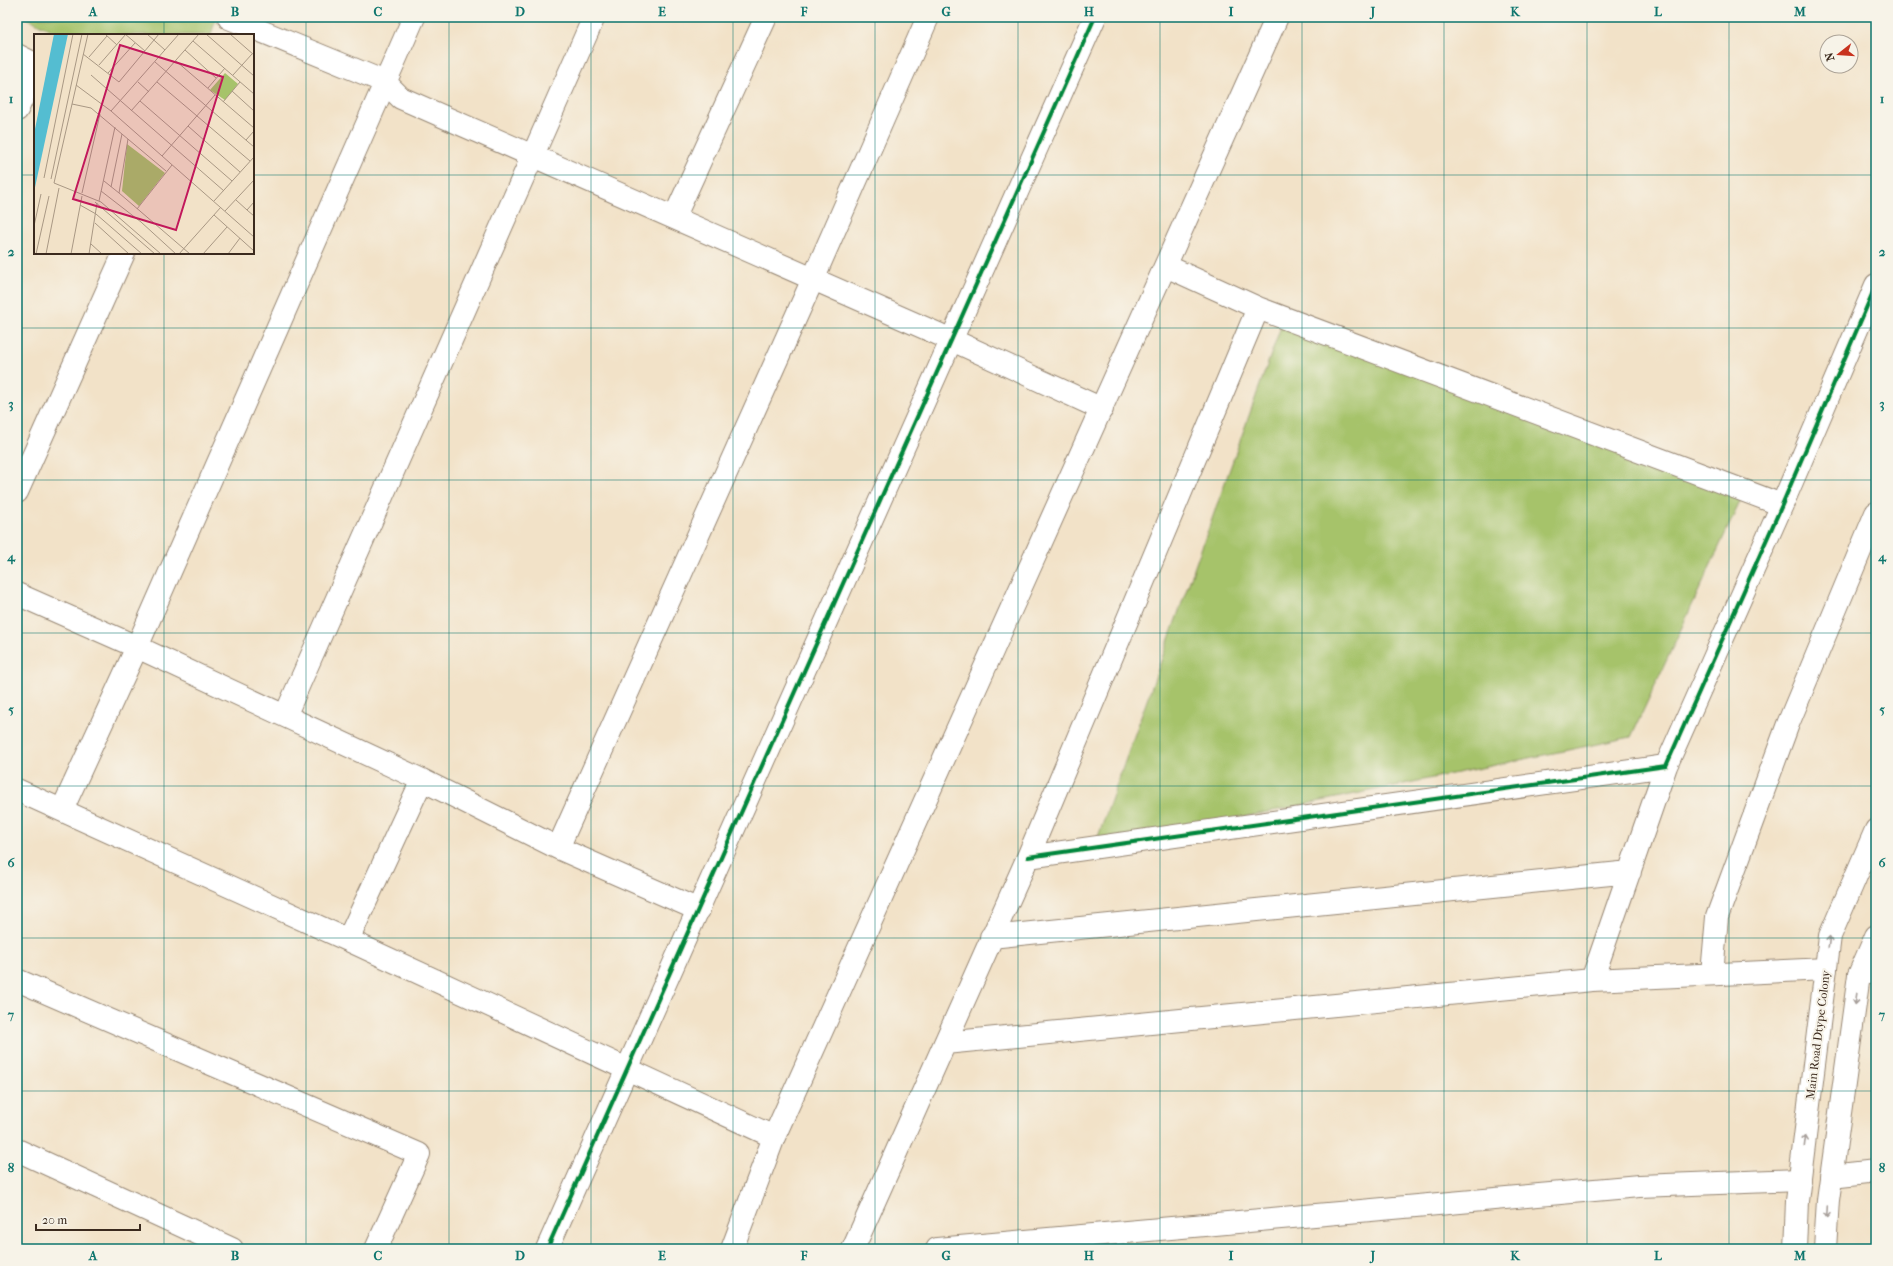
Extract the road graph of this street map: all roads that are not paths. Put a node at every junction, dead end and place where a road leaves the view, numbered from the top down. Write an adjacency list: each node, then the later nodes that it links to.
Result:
1 (414, 17): 11 (street)
2 (594, 17): 13 (street)
3 (766, 17): 14 (street)
4 (928, 17): 17 (street)
5 (1095, 17): 20 (street)
6 (1277, 17): 16 (street)
7 (226, 23): 11 (street)
8 (17, 55): 9 (street)
9 (34, 64)
10 (34, 72): 12 (street)
11 (385, 82): 13 (street); 26 (street)
12 (17, 110)
13 (533, 156): 14 (street); 27 (street)
14 (674, 218): 17 (street)
15 (124, 254): 22 (street)
16 (1166, 266): 19 (street); 21 (street)
17 (813, 279): 20 (street); 33 (street)
18 (1876, 285): 23 (street)
19 (1258, 308): 23 (street); 34 (street)
20 (952, 340): 21 (street); 36 (street)
21 (1102, 409): 47 (street)
22 (17, 492)
23 (1782, 505): 28 (street)
24 (1876, 513): 42 (street)
25 (17, 594): 26 (street)
26 (137, 647): 27 (street); 31 (street)
27 (285, 716): 29 (street)
28 (1666, 766): 34 (street); 35 (street)
29 (422, 780): 33 (street); 39 (street)
30 (17, 790): 31 (street)
31 (62, 810): 39 (street)
32 (1876, 830): 40 (street, Main Road Dtype Colony, one-way to 32)
33 (558, 848): 36 (street)
34 (1028, 857): 38 (street)
35 (1630, 872): 38 (street); 44 (street)
36 (699, 910): 46 (street)
37 (1876, 936): 41 (street)
38 (991, 938): 45 (street)
39 (348, 940): 46 (street)
40 (1826, 969): 42 (street); 51 (street, Main Road Dtype Colony, one-way to 40)
41 (1868, 973): 50 (street, one-way to 50)
42 (1712, 974): 44 (street)
43 (17, 980): 53 (street)
44 (1592, 980): 45 (street)
45 (945, 1043): 56 (street)
46 (628, 1071): 47 (street); 54 (street)
47 (774, 1137): 55 (street)
48 (17, 1150): 52 (street)
49 (1876, 1171): 50 (street)
50 (1831, 1176): 59 (street, one-way to 59)
51 (1800, 1180): 57 (street); 58 (street, Main Road Dtype Colony)
52 (232, 1249)
53 (376, 1249)
54 (547, 1249)
55 (732, 1249)
56 (853, 1249)
57 (937, 1249)
58 (1795, 1249)
59 (1825, 1249)

